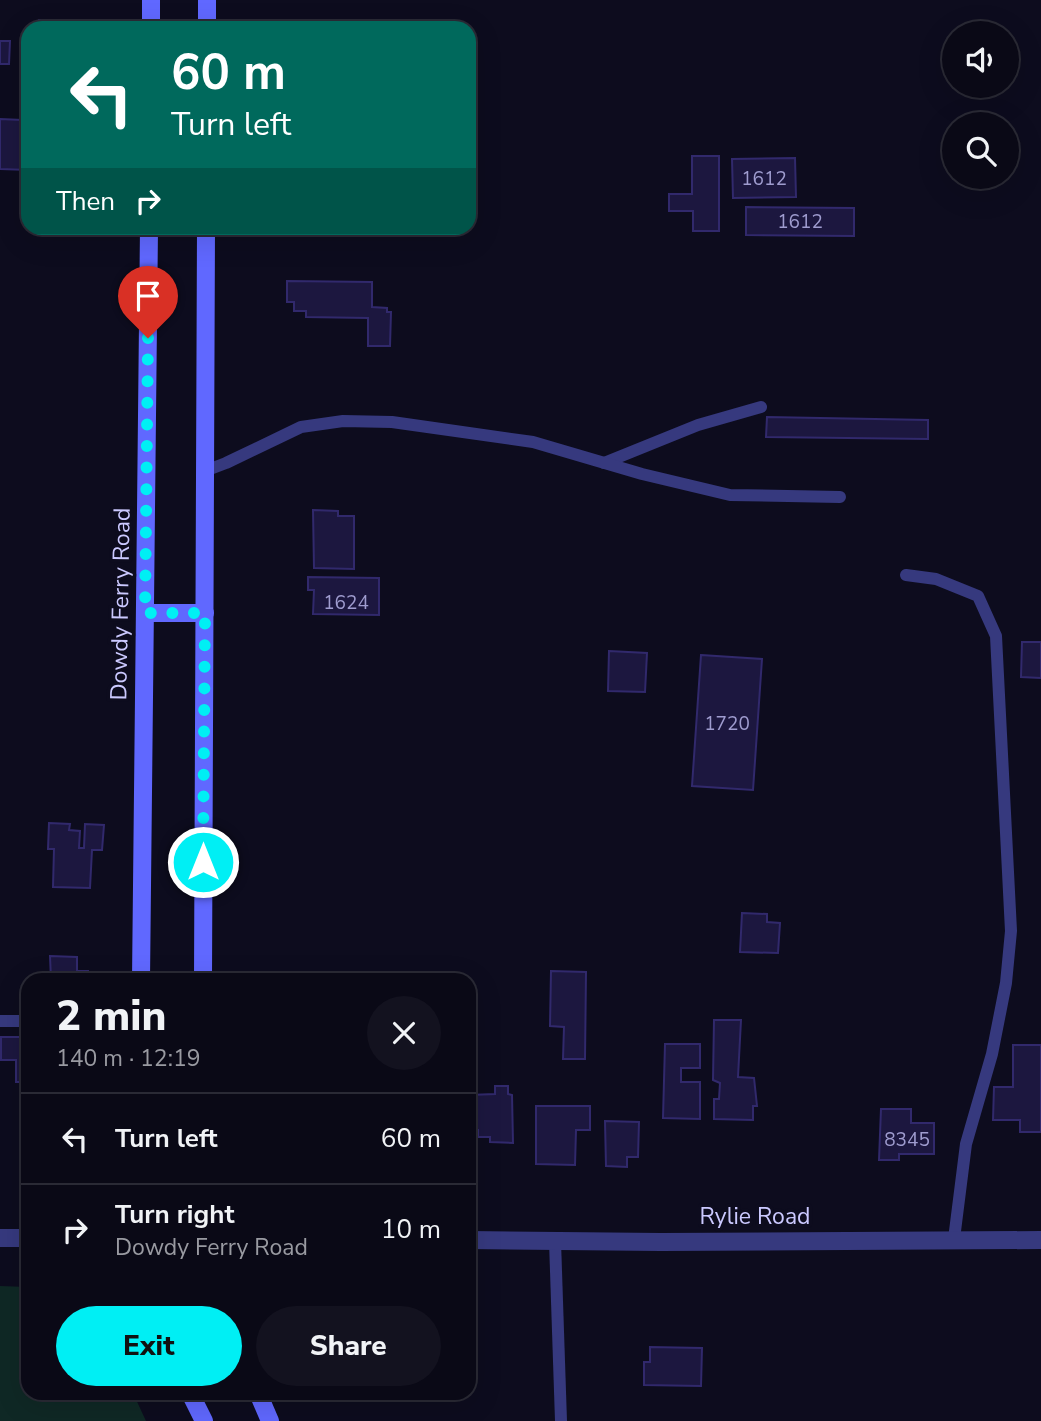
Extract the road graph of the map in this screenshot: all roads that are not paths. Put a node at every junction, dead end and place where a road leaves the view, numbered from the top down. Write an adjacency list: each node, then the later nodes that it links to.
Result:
1 (151, 0): 3 (main road)
2 (207, 0): 4 (main road)
3 (151, 21)
4 (207, 21)
5 (149, 235): 12 (main road, Dowdy Ferry Road)
6 (206, 235): 9 (main road)
7 (761, 407): 8 (lane)
8 (604, 463): 9 (lane); 10 (lane)
9 (205, 471): 13 (main road)
10 (840, 497)
11 (906, 575): 20 (lane)
12 (145, 613): 13 (main road); 14 (main road, Dowdy Ferry Road)
13 (205, 613): 15 (main road)
14 (141, 973)
15 (203, 973)
16 (0, 1021): 17 (lane)
17 (21, 1021)
18 (0, 1238): 19 (street)
19 (21, 1238)
20 (954, 1239): 22 (street, Rylie Road); 23 (street, Rylie Road)
21 (476, 1240): 23 (street, Rylie Road)
22 (1041, 1240)
23 (555, 1241): 28 (lane)
24 (194, 1400): 26 (main road)
25 (261, 1400): 27 (main road)
26 (204, 1421)
27 (270, 1421)
28 (561, 1421)

